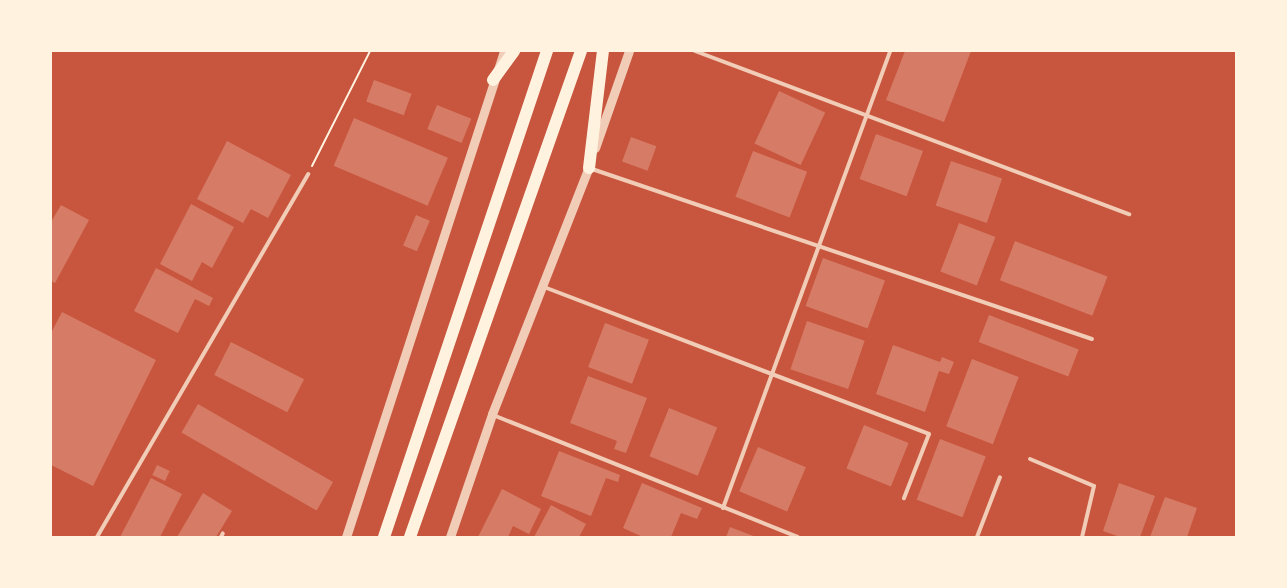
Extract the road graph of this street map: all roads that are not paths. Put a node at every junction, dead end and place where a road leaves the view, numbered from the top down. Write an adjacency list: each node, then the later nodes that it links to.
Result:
1 (504, 51): 9 (street)
2 (514, 51): 9 (highway)
3 (547, 51): 25 (highway)
4 (581, 51): 26 (highway)
5 (603, 51): 11 (highway)
6 (629, 51): 11 (street)
7 (696, 51): 10 (lane)
8 (890, 51): 10 (lane)
9 (494, 80): 24 (street)
10 (865, 118): 13 (lane); 14 (lane)
11 (589, 168): 14 (lane); 15 (street)
12 (308, 174): 23 (lane)
13 (1129, 213)
14 (818, 246): 16 (lane); 17 (lane)
15 (544, 286): 17 (lane); 18 (street)
16 (1092, 339)
17 (771, 376): 21 (lane); 22 (lane)
18 (492, 414): 22 (lane); 27 (street)
19 (1030, 459): 30 (lane)
20 (1000, 477): 29 (lane)
21 (904, 498)
22 (723, 508): 28 (lane)
23 (97, 537)
24 (346, 537)
25 (384, 537)
26 (410, 537)
27 (450, 537)
28 (798, 537)
29 (977, 537)
30 (1082, 537)

